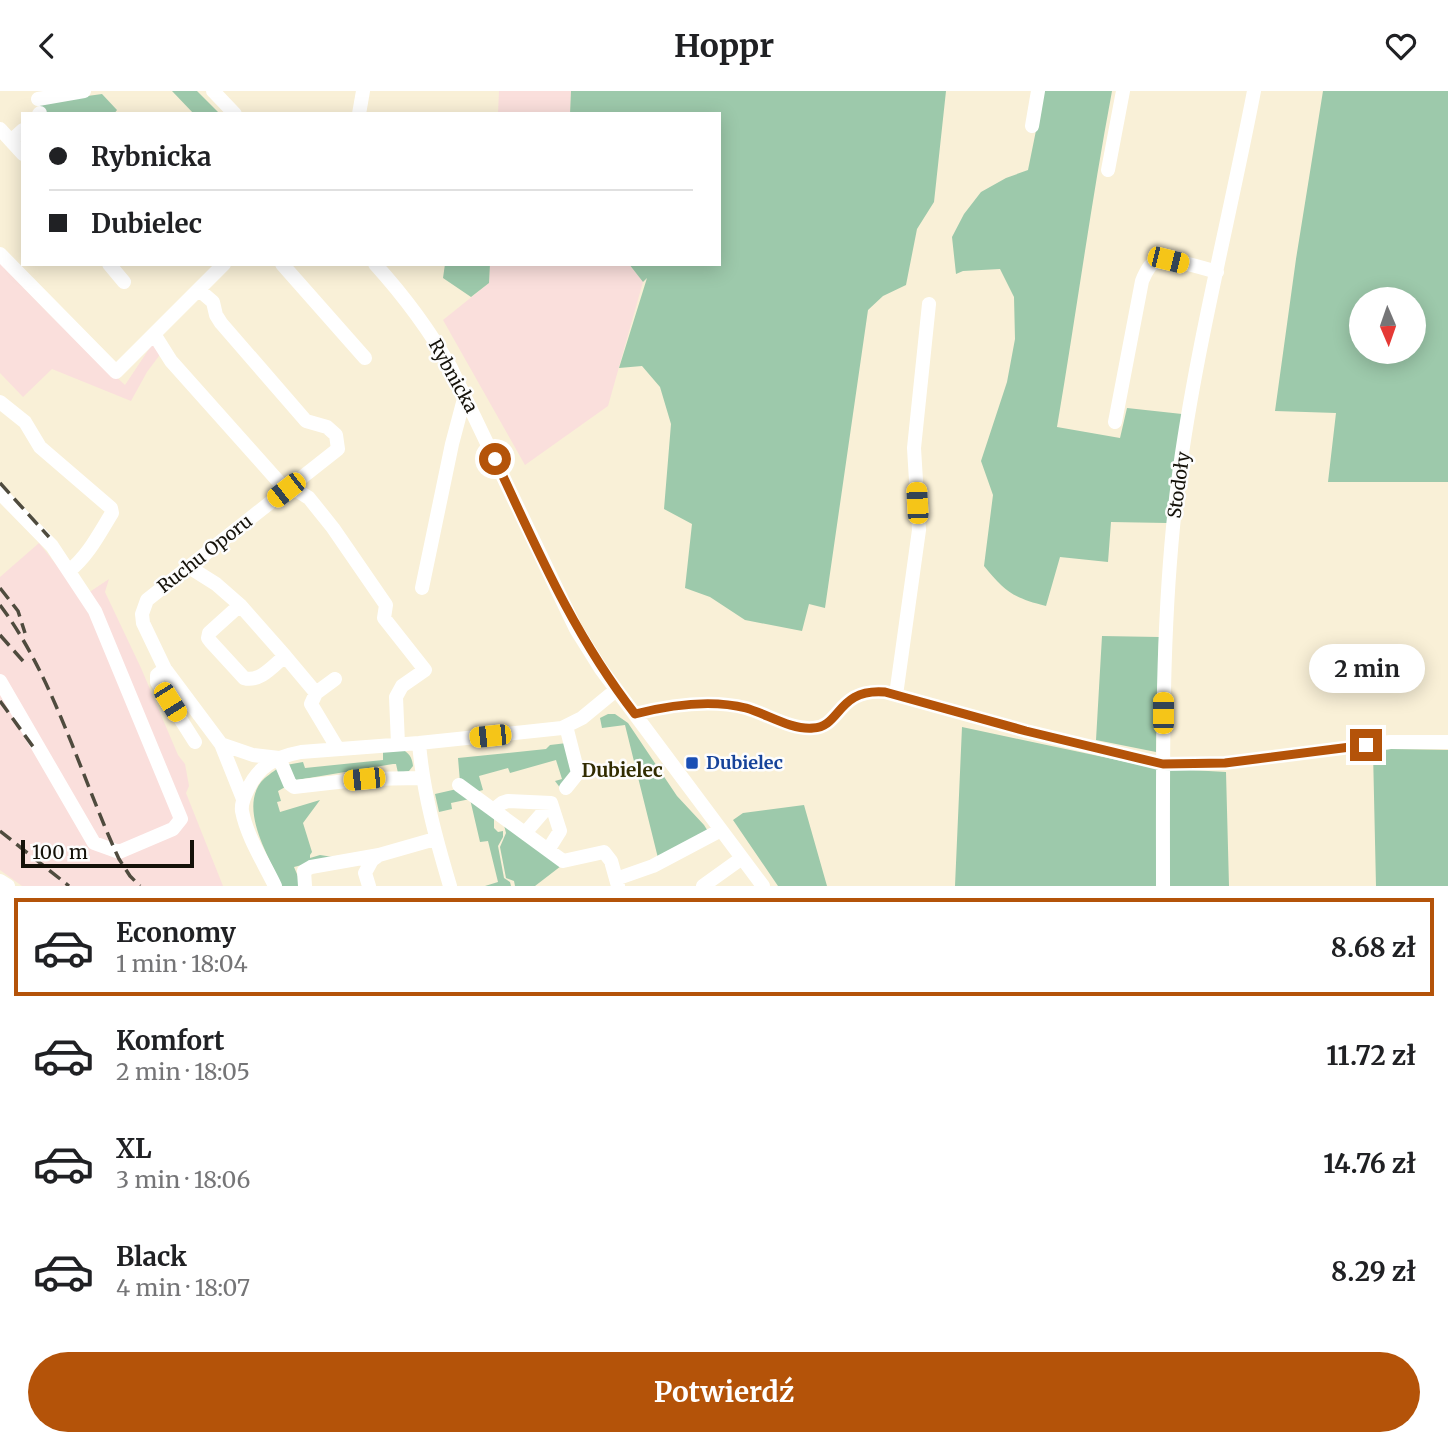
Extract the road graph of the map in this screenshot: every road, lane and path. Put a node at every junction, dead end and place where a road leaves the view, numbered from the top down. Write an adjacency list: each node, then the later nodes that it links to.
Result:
1 (84, 91): 7 (street)
2 (213, 91): 8 (street)
3 (363, 91): 9 (street)
4 (1038, 91): 10 (street)
5 (1123, 91): 15 (street)
6 (1254, 91): 21 (street, Stodoły)
7 (39, 108)
8 (233, 112)
9 (359, 112)
10 (1032, 126)
11 (0, 129): 13 (street)
12 (21, 132): 13 (street)
13 (11, 141): 14 (street)
14 (21, 152)
15 (1108, 170)
16 (0, 254): 25 (street)
17 (111, 266): 22 (street)
18 (222, 266): 23 (street)
19 (284, 266): 26 (street)
20 (377, 266): 27 (street, Rybnicka)
21 (1217, 272): 29 (street); 52 (street, Stodoły)
22 (124, 282)
23 (199, 290): 25 (street); 30 (street, Ruchu Oporu)
24 (929, 305): 42 (street)
25 (154, 334): 30 (street)
26 (365, 358)
27 (465, 395): 34 (street); 40 (street, Rybnicka)
28 (0, 402): 33 (street)
29 (1115, 422)
30 (286, 490): 32 (street, Ruchu Oporu); 49 (street)
31 (0, 493): 33 (street)
32 (189, 566): 35 (street); 37 (street, Ruchu Oporu)
33 (69, 571): 39 (street)
34 (422, 588)
35 (240, 605): 36 (street); 36 (street)
36 (285, 656): 41 (street)
37 (164, 669): 46 (street); 48 (street, Ruchu Oporu)
38 (335, 678): 41 (street)
39 (0, 681)
40 (617, 690): 43 (street, Rybnicka); 44 (street)
41 (316, 693): 50 (street)
42 (896, 695): 43 (street); 52 (street)
43 (635, 714): 59 (street, Rybnicka)
44 (566, 726): 47 (street); 55 (street)
45 (1448, 741): 52 (street)
46 (195, 742)
47 (419, 743): 49 (street); 53 (street)
48 (221, 744): 51 (street); 56 (street, Ruchu Oporu)
49 (398, 744): 50 (street)
50 (338, 749): 51 (street)
51 (279, 758): 53 (street); 56 (street)
52 (1163, 764): 74 (street, Stodoły)
53 (422, 778): 61 (street)
54 (459, 785): 58 (street)
55 (566, 788)
56 (243, 799): 68 (street, Ruchu Oporu)
57 (551, 803): 58 (street); 60 (street); 62 (street)
58 (493, 810): 60 (street)
59 (721, 830): 64 (street, Rybnicka); 66 (street)
60 (525, 833): 62 (street)
61 (435, 839): 63 (street); 71 (street)
62 (548, 850): 66 (street)
63 (379, 855): 69 (street); 70 (street)
64 (742, 858): 72 (street); 73 (street, Rybnicka)
65 (0, 881): 67 (street)
66 (617, 883)
67 (8, 886)
68 (275, 886)
69 (304, 886)
70 (369, 886)
71 (450, 886)
72 (703, 886)
73 (763, 886)
74 (1163, 886)

